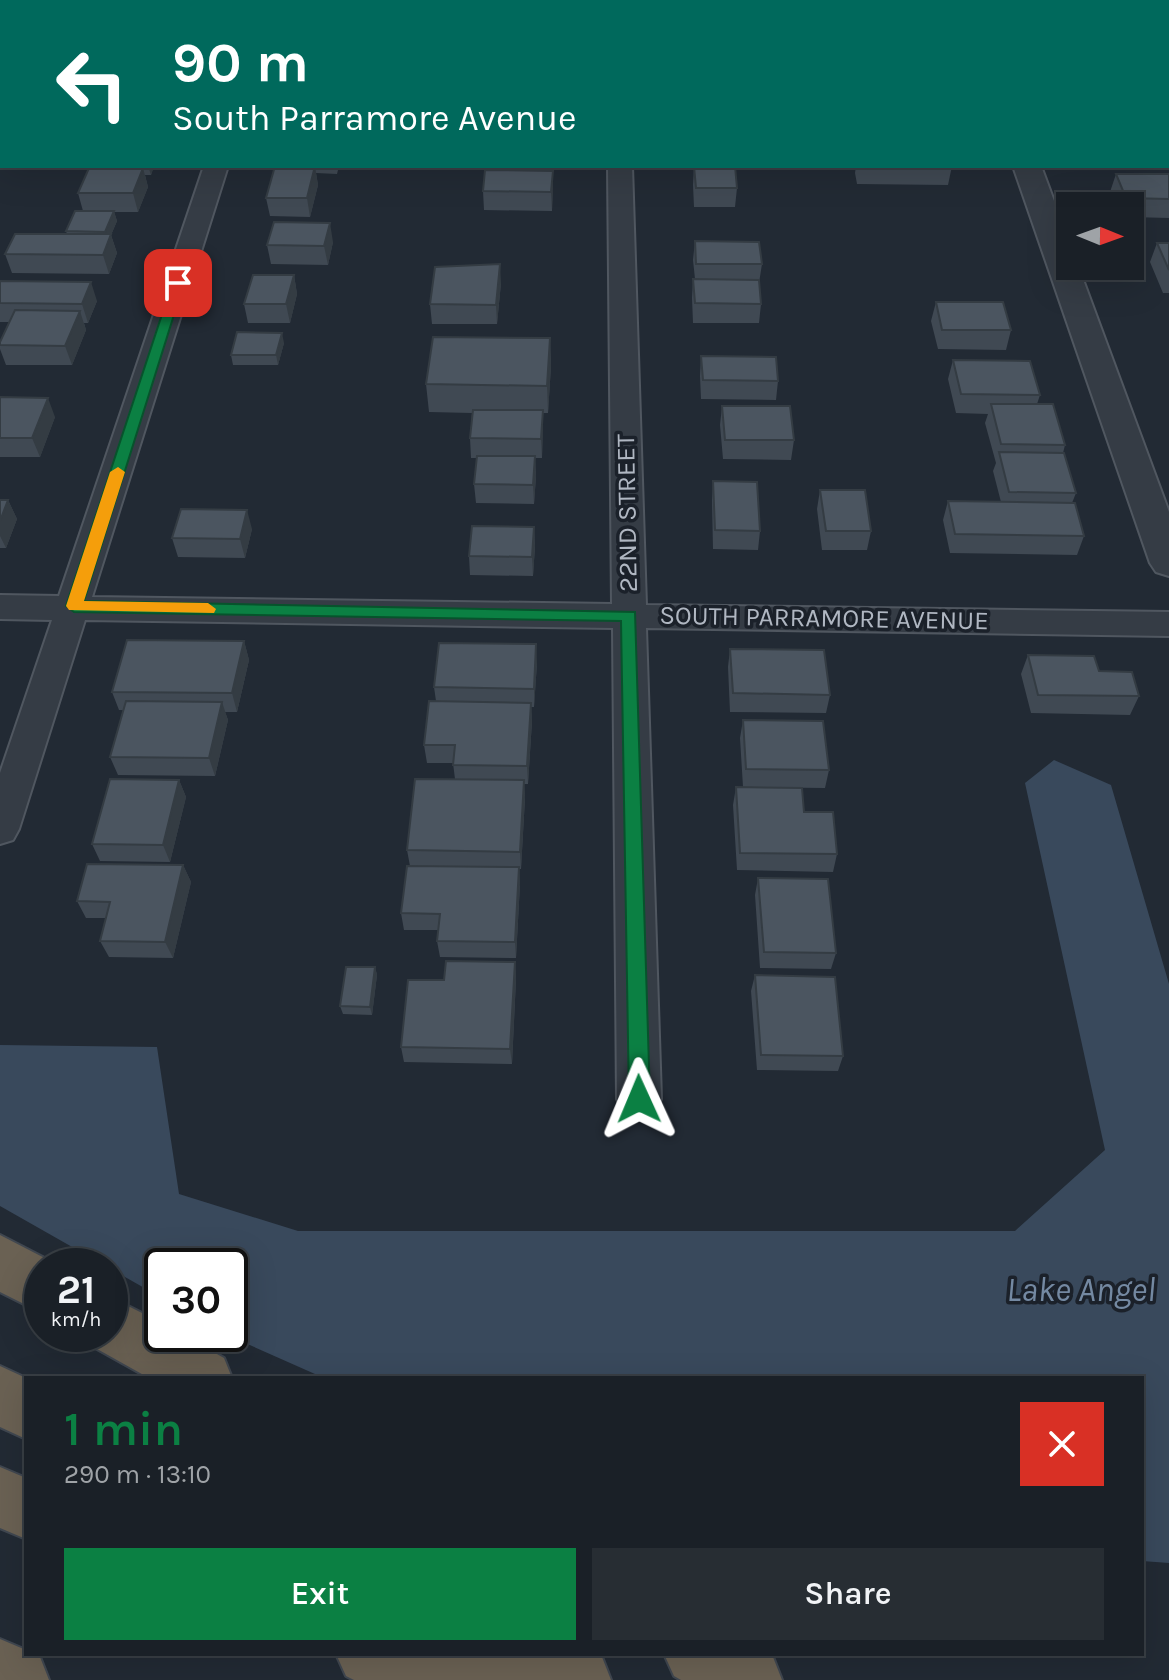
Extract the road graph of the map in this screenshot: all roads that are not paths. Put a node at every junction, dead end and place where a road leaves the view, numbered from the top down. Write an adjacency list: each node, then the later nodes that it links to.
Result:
1 (215, 168): 5 (street)
2 (620, 168): 7 (street, 22ND STREET)
3 (1028, 168): 4 (street)
4 (1169, 563)
5 (74, 606): 6 (street, SOUTH PARRAMORE AVENUE); 7 (street, SOUTH PARRAMORE AVENUE); 9 (street)
6 (0, 607)
7 (629, 616): 8 (street, SOUTH PARRAMORE AVENUE); 10 (street, 22ND STREET)
8 (1169, 624)
9 (0, 829)
10 (639, 1099)
11 (0, 1262): 12 (highway)
12 (24, 1276)
13 (128, 1335): 14 (highway)
14 (200, 1376)
15 (0, 1395): 16 (highway)
16 (24, 1409)
17 (0, 1497): 18 (highway)
18 (24, 1508)
19 (377, 1656): 24 (highway)
20 (522, 1656): 25 (highway)
21 (700, 1656): 26 (highway)
22 (0, 1671): 23 (highway)
23 (17, 1680)
24 (483, 1680)
25 (579, 1680)
26 (750, 1680)

